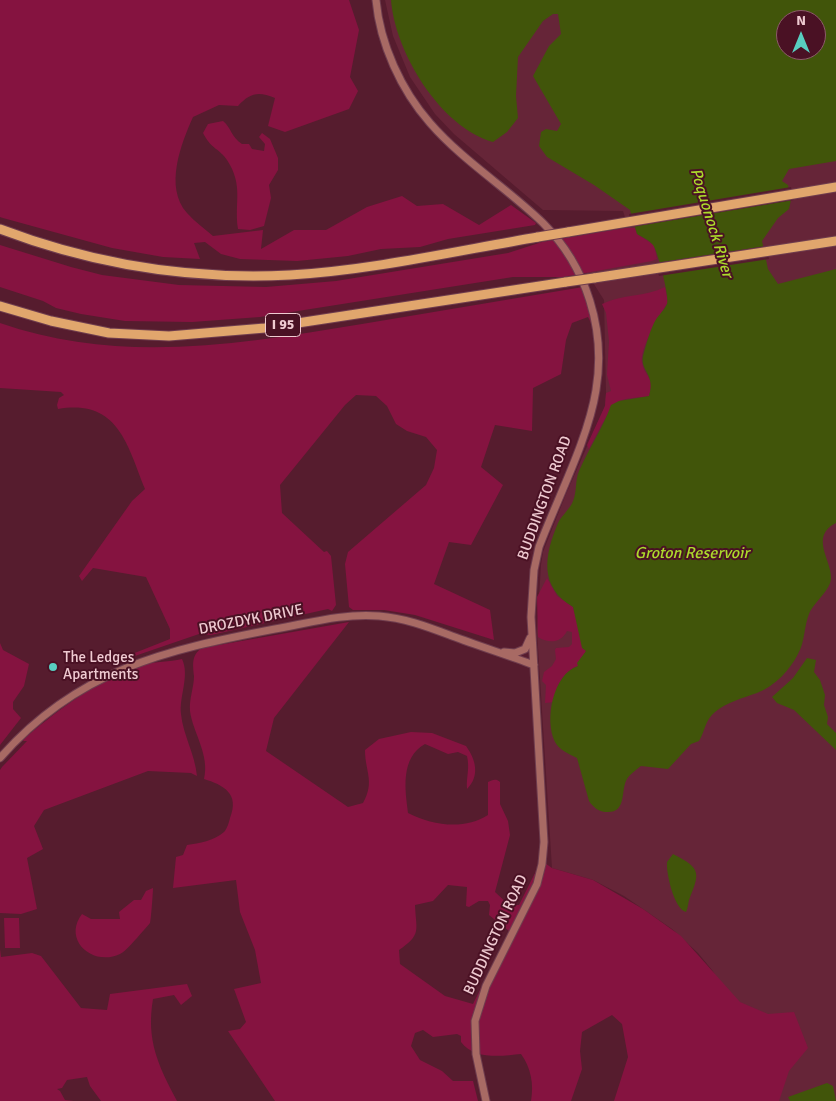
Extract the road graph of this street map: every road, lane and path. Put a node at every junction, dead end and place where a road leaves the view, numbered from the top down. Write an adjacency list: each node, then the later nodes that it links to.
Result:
1 (376, 0): 8 (street, BUDDINGTON ROAD)
2 (836, 187): 3 (highway, bridge)
3 (0, 229)
4 (836, 241): 7 (highway, I 95, bridge)
5 (0, 306): 7 (highway, I 95)
6 (0, 312): 7 (highway)
7 (109, 333)
8 (532, 633): 9 (street); 10 (street, BUDDINGTON ROAD)
9 (497, 652): 10 (street, DROZDYK DRIVE); 11 (street, DROZDYK DRIVE)
10 (534, 665): 12 (street, BUDDINGTON ROAD)
11 (0, 758)
12 (486, 1101)

